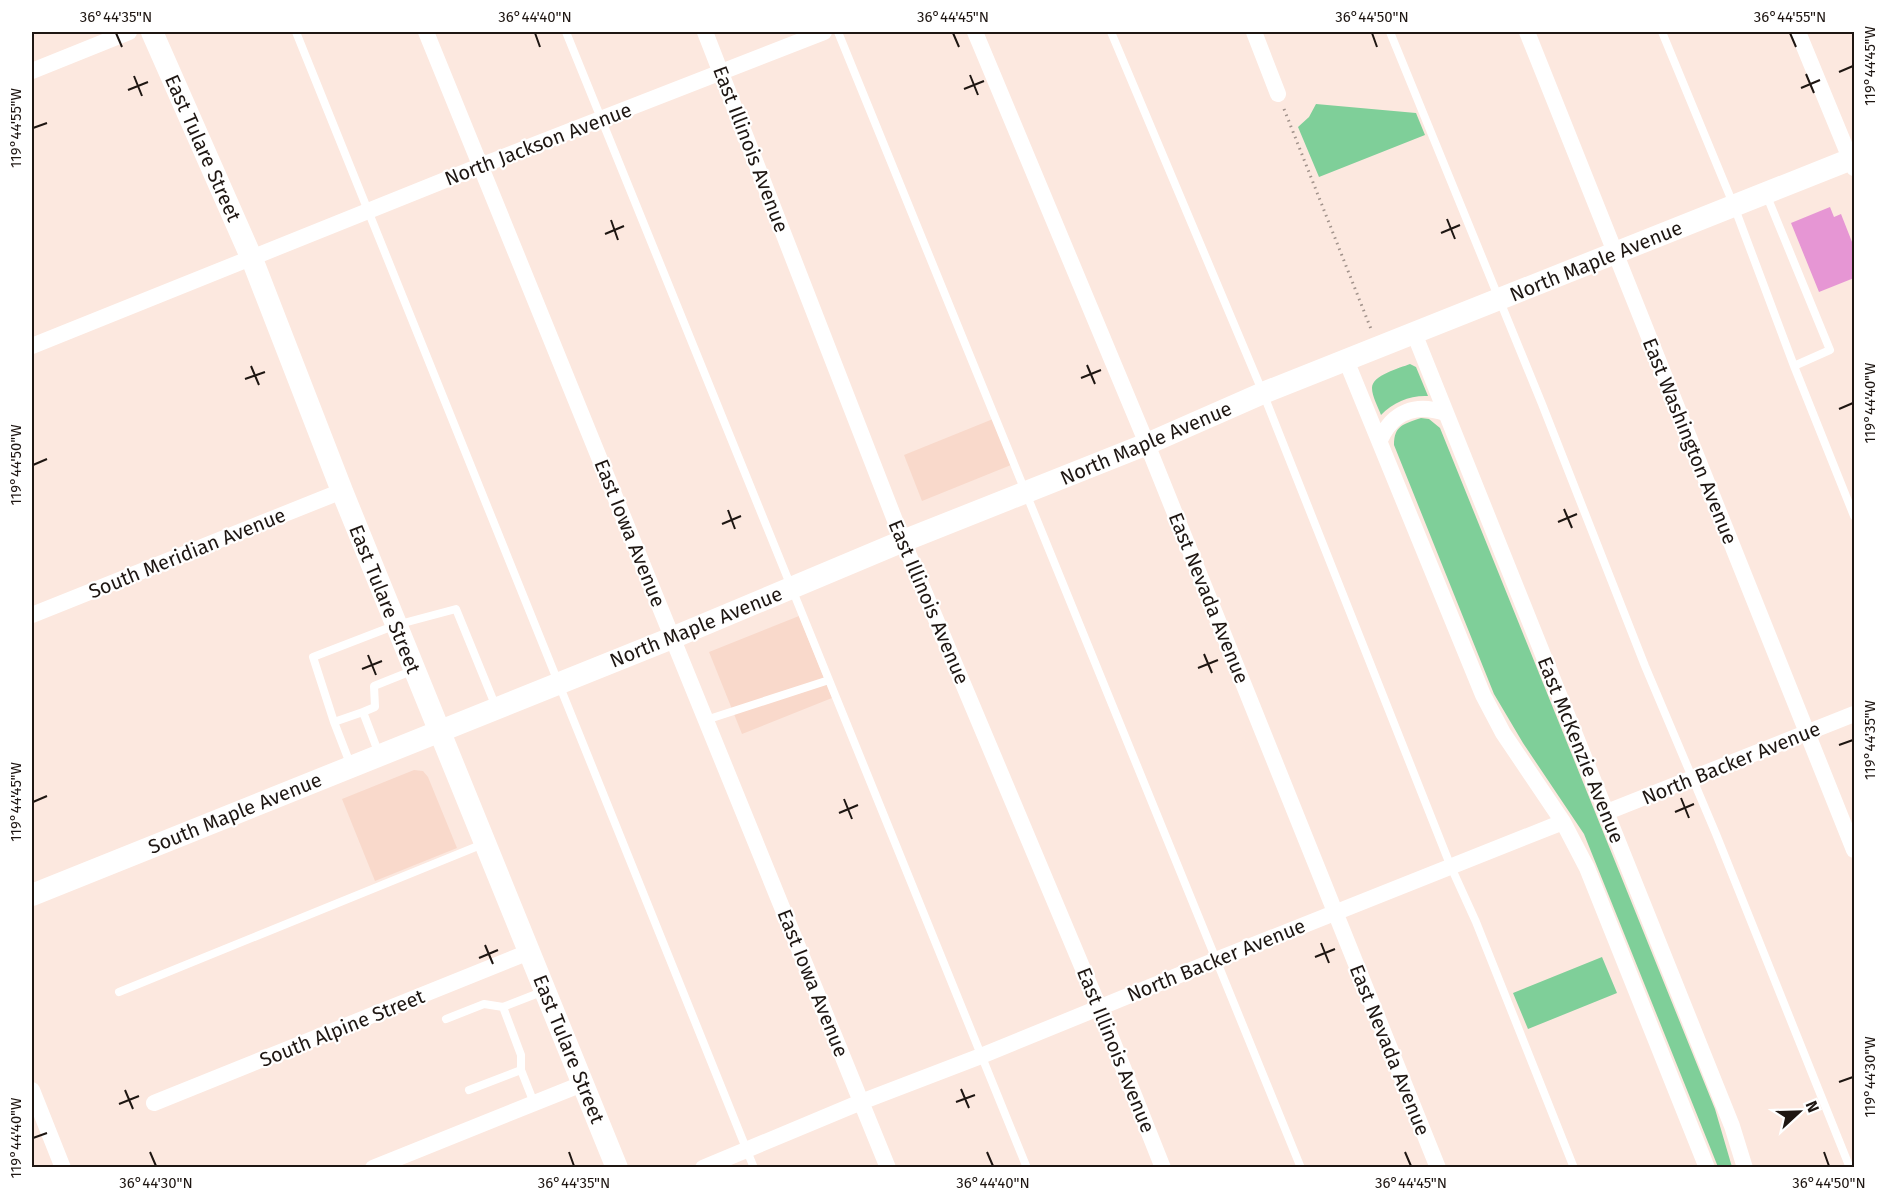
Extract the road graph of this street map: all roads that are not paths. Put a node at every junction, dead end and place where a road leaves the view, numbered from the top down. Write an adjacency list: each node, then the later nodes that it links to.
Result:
1 (129, 32): 16 (street)
2 (152, 32): 26 (main road, East Tulare Street)
3 (296, 32): 24 (lane)
4 (426, 32): 21 (street, East Iowa Avenue)
5 (566, 32): 19 (lane)
6 (705, 32): 17 (street, East Illinois Avenue)
7 (824, 32): 17 (street, North Jackson Avenue)
8 (838, 32): 37 (lane)
9 (975, 32): 35 (street, East Nevada Avenue)
10 (1111, 32): 32 (lane)
11 (1254, 32): 18 (street)
12 (1390, 32): 27 (lane)
13 (1527, 32): 25 (street, East Washington Avenue)
14 (1662, 32): 23 (lane)
15 (1798, 32): 20 (street)
16 (32, 71)
17 (722, 72): 19 (street, North Jackson Avenue); 39 (street, East Illinois Avenue)
18 (1278, 94)
19 (602, 119): 21 (street, North Jackson Avenue); 40 (lane)
20 (1853, 162): 22 (main road, North Maple Avenue)
21 (480, 166): 24 (street, North Jackson Avenue); 43 (street, East Iowa Avenue)
22 (1766, 194): 23 (main road, North Maple Avenue); 31 (lane)
23 (1734, 206): 25 (main road, North Maple Avenue); 31 (lane)
24 (369, 211): 26 (street, North Jackson Avenue); 46 (lane)
25 (1616, 253): 27 (main road, North Maple Avenue); 53 (street, East Washington Avenue)
26 (252, 258): 29 (street, North Jackson Avenue); 36 (main road, East Tulare Street)
27 (1499, 300): 28 (main road, North Maple Avenue); 56 (lane)
28 (1414, 333): 30 (main road, North Maple Avenue); 33 (street, East McKenzie Avenue)
29 (32, 346)
30 (1346, 360): 32 (main road, North Maple Avenue); 34 (street, East McKenzie Avenue)
31 (1794, 366): 38 (lane)
32 (1263, 393): 35 (main road, North Maple Avenue); 61 (lane)
33 (1445, 413): 34 (street); 57 (street, East McKenzie Avenue)
34 (1380, 440): 58 (street, East McKenzie Avenue)
35 (1147, 444): 37 (main road, North Maple Avenue); 63 (street, East Nevada Avenue)
36 (342, 491): 41 (street, South Meridian Avenue); 42 (main road, East Tulare Street)
37 (1026, 492): 39 (main road, North Maple Avenue); 65 (lane)
38 (1854, 516)
39 (903, 541): 40 (main road, North Maple Avenue); 69 (street, East Illinois Avenue)
40 (792, 588): 43 (main road, North Maple Avenue); 45 (lane)
41 (32, 615)
42 (396, 625): 44 (main road, East Tulare Street); 47 (lane); 51 (lane)
43 (672, 638): 46 (main road, North Maple Avenue); 50 (street, East Iowa Avenue)
44 (414, 670): 48 (lane); 52 (main road, East Tulare Street)
45 (829, 680): 50 (lane); 71 (lane)
46 (559, 683): 47 (main road, North Maple Avenue); 79 (lane)
47 (496, 708): 52 (main road, North Maple Avenue)
48 (363, 712): 51 (lane); 54 (lane)
49 (1854, 714): 53 (street, North Backer Avenue)
50 (706, 720): 76 (street, East Iowa Avenue)
51 (334, 722): 55 (lane)
52 (438, 730): 54 (main road, South Maple Avenue); 59 (main road, East Tulare Street)
53 (1807, 733): 56 (street, North Backer Avenue); 60 (street, East Washington Avenue)
54 (379, 754): 55 (main road, South Maple Avenue)
55 (351, 766): 62 (main road, South Maple Avenue)
56 (1693, 778): 57 (street, North Backer Avenue); 93 (lane)
57 (1607, 812): 92 (street, East McKenzie Avenue)
58 (1563, 822): 61 (street, North Backer Avenue); 91 (street, East McKenzie Avenue)
59 (485, 843): 64 (main road, East Tulare Street); 67 (lane)
60 (1854, 850)
61 (1451, 867): 63 (street, North Backer Avenue); 90 (lane)
62 (32, 895)
63 (1334, 913): 65 (street, North Backer Avenue); 89 (street, East Nevada Avenue)
64 (529, 952): 66 (main road, East Tulare Street); 77 (street, South Alpine Street)
65 (1216, 960): 69 (street, North Backer Avenue); 88 (lane)
66 (545, 991): 68 (lane); 73 (main road, East Tulare Street)
67 (119, 992)
68 (503, 1007): 70 (lane); 72 (lane)
69 (1099, 1007): 71 (street, North Backer Avenue); 87 (street, East Illinois Avenue)
70 (446, 1019)
71 (981, 1056): 76 (street, North Backer Avenue); 86 (lane)
72 (521, 1070): 75 (lane); 78 (lane)
73 (582, 1084): 78 (street); 82 (main road, East Tulare Street)
74 (32, 1090): 80 (street)
75 (469, 1090)
76 (861, 1102): 79 (street, North Backer Avenue); 85 (street, East Iowa Avenue)
77 (154, 1103)
78 (534, 1103): 81 (street)
79 (747, 1150): 83 (street, North Backer Avenue); 84 (lane)
80 (63, 1167)
81 (373, 1167)
82 (617, 1167)
83 (703, 1167)
84 (754, 1167)
85 (888, 1167)
86 (1027, 1167)
87 (1163, 1167)
88 (1301, 1167)
89 (1438, 1167)
90 (1574, 1167)
91 (1707, 1167)
92 (1745, 1167)
93 (1850, 1167)

